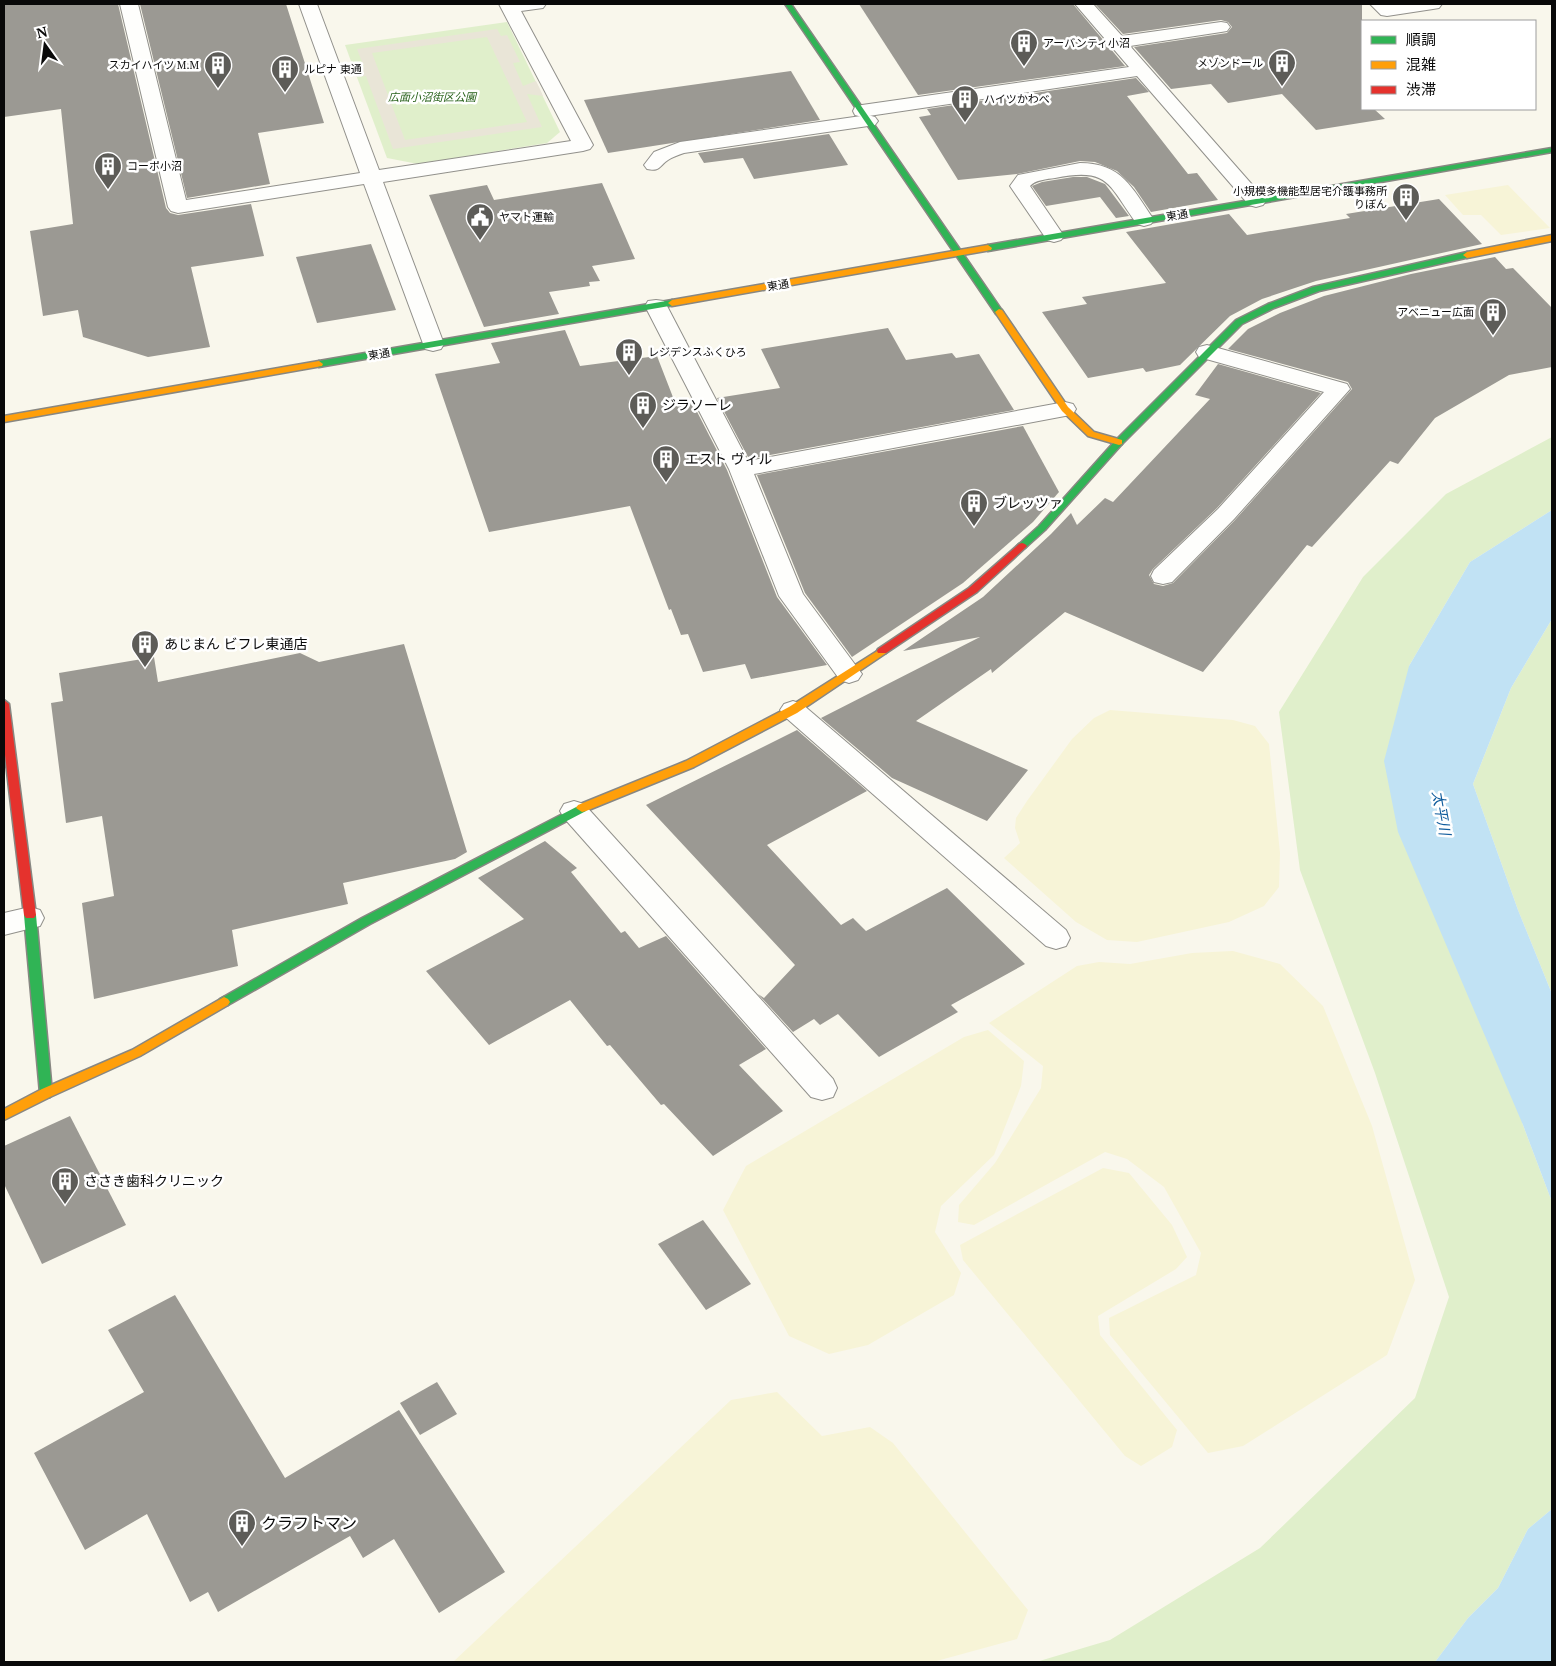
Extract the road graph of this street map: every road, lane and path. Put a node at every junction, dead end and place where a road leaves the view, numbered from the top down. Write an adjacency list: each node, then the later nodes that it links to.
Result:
1 (129, 4): 15 (street)
2 (308, 4): 15 (street)
3 (537, 4): 8 (street)
4 (788, 4): 12 (street)
5 (1084, 4): 10 (street)
6 (1379, 4): 7 (street)
7 (1433, 4)
8 (509, 6): 15 (street)
9 (1221, 27): 10 (street)
10 (1119, 42): 11 (street)
11 (1143, 70): 12 (street); 16 (street)
12 (865, 116): 14 (street); 20 (street)
13 (1552, 150): 16 (street, 東通)
14 (654, 165)
15 (373, 178): 22 (street)
16 (1256, 202): 17 (street, 東通)
17 (1144, 220): 18 (street, 東通); 18 (street)
18 (1054, 236): 20 (street, 東通)
19 (1552, 238): 23 (street)
20 (960, 253): 21 (street, 東通); 24 (street)
21 (656, 306): 22 (street, 東通); 27 (street)
22 (433, 344): 25 (street, 東通)
23 (1208, 352): 26 (street); 28 (street)
24 (1065, 409): 26 (street); 27 (street)
25 (4, 419)
26 (1119, 442): 29 (street)
27 (741, 469): 29 (street)
28 (1163, 576)
29 (849, 674): 31 (street)
30 (4, 704): 33 (street)
31 (793, 710): 32 (street); 34 (street)
32 (574, 811): 35 (street); 36 (street)
33 (17, 921): 36 (street)
34 (1056, 938)
35 (822, 1088)
36 (46, 1093): 37 (street)
37 (4, 1115)

